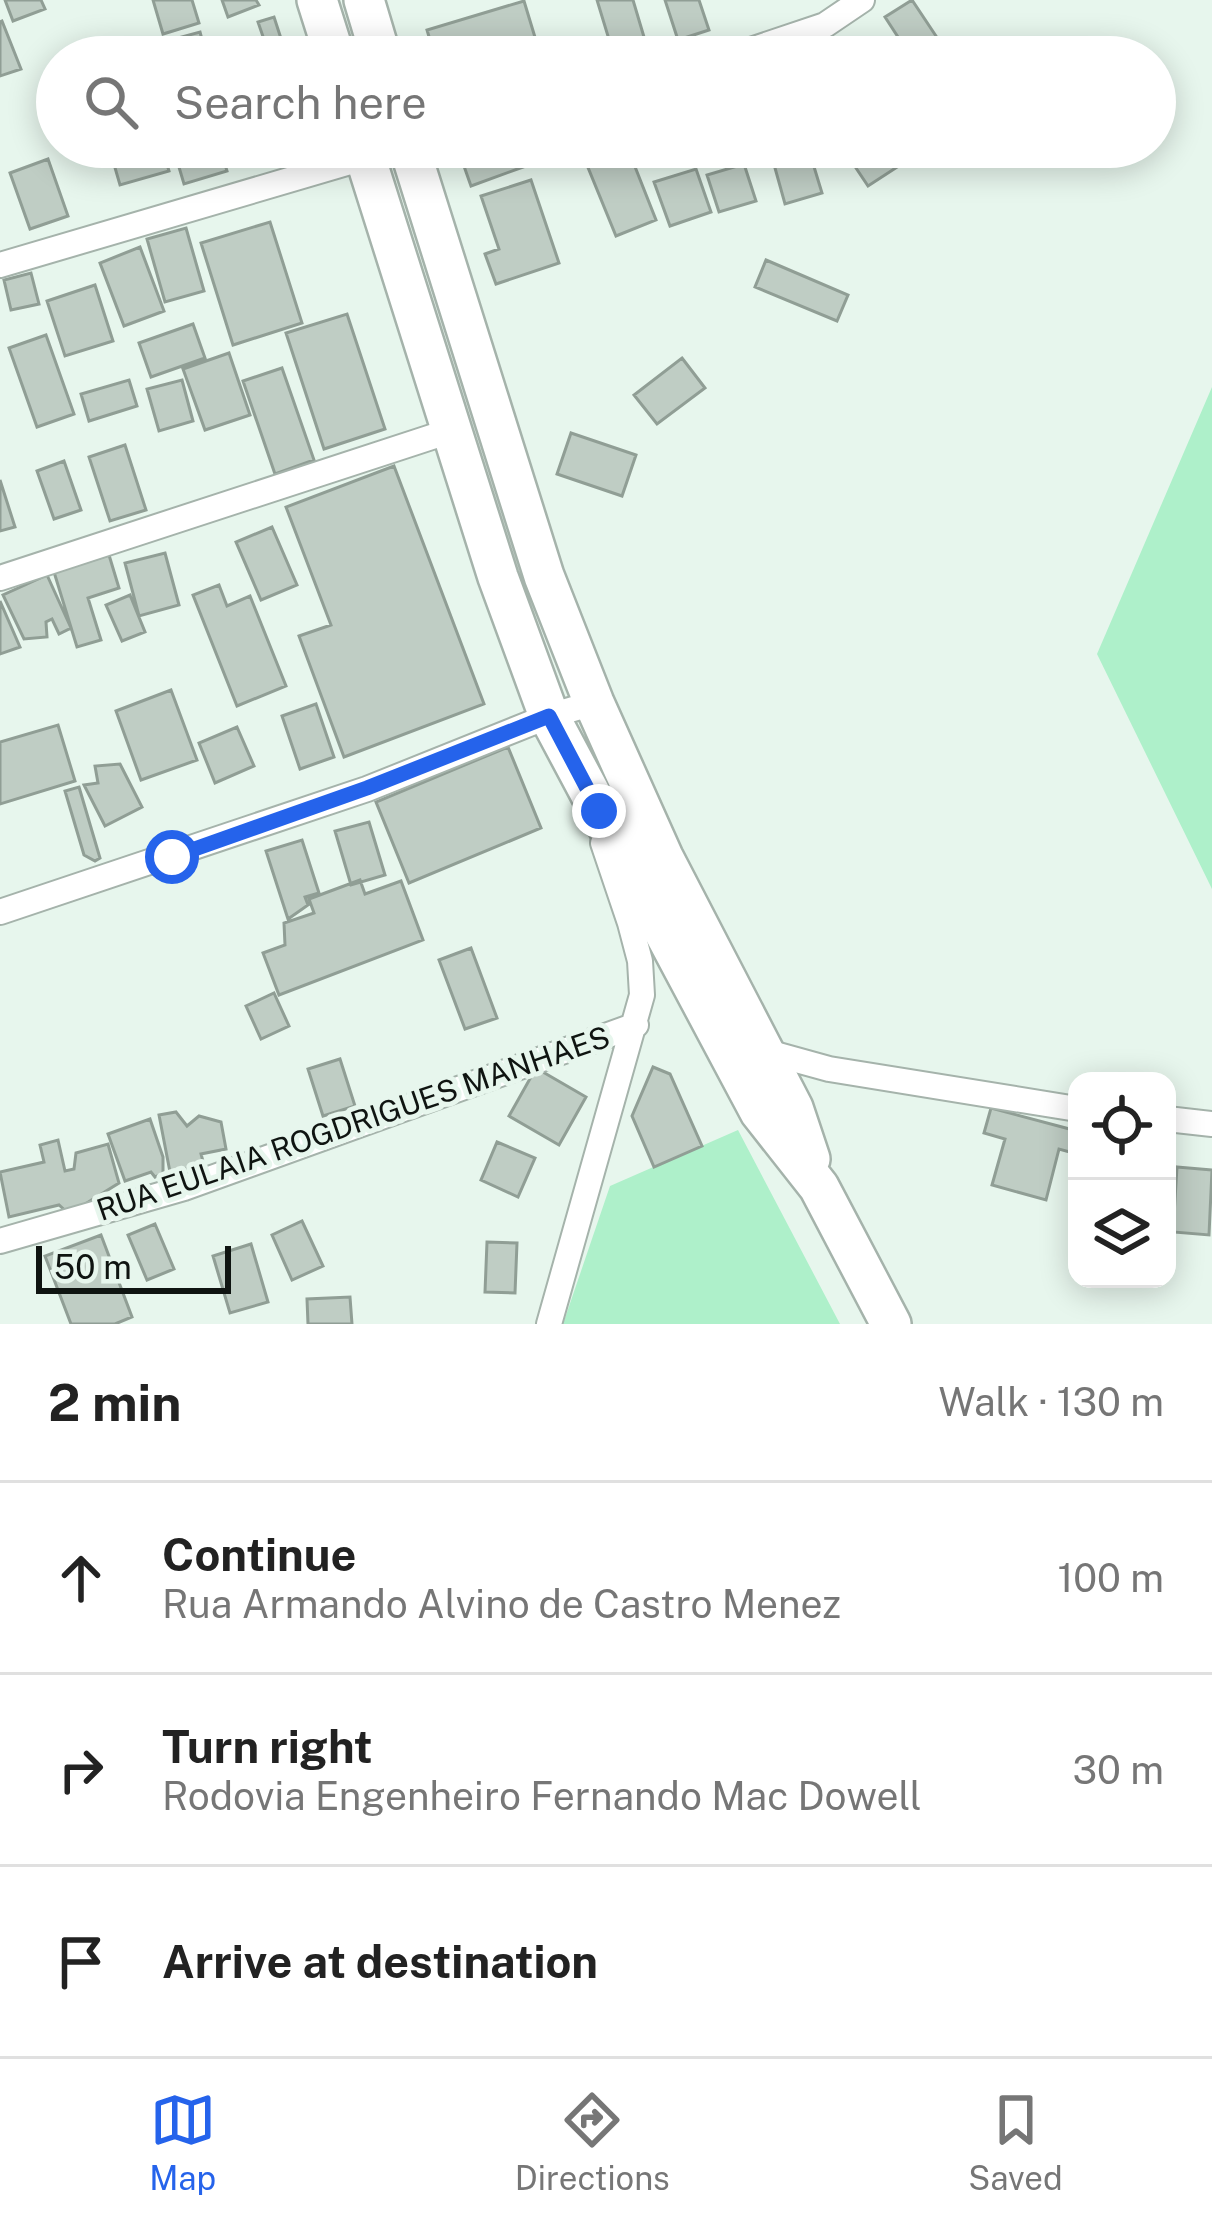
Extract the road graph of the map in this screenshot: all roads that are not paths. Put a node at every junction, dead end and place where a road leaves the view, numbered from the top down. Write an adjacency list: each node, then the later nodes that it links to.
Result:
1 (317, 0): 4 (main road)
2 (364, 0): 5 (main road)
3 (862, 0): 6 (street)
4 (328, 36)
5 (375, 36)
6 (792, 36)
7 (324, 168): 10 (street)
8 (388, 168): 11 (main road)
9 (391, 168): 13 (main road)
10 (0, 265)
11 (450, 431): 12 (street); 14 (main road)
12 (0, 578)
13 (594, 703): 14 (street); 18 (main road)
14 (549, 716): 15 (main road); 16 (street)
15 (599, 811): 17 (street); 22 (main road)
16 (0, 912)
17 (636, 1024): 23 (street, RUA EULAIA ROGDRIGUES MANHAES); 24 (street)
18 (764, 1051): 19 (street); 22 (main road)
19 (1068, 1108)
20 (1176, 1120): 21 (street)
21 (1212, 1124)
22 (819, 1187): 25 (main road)
23 (0, 1240)
24 (549, 1324)
25 (891, 1324)

